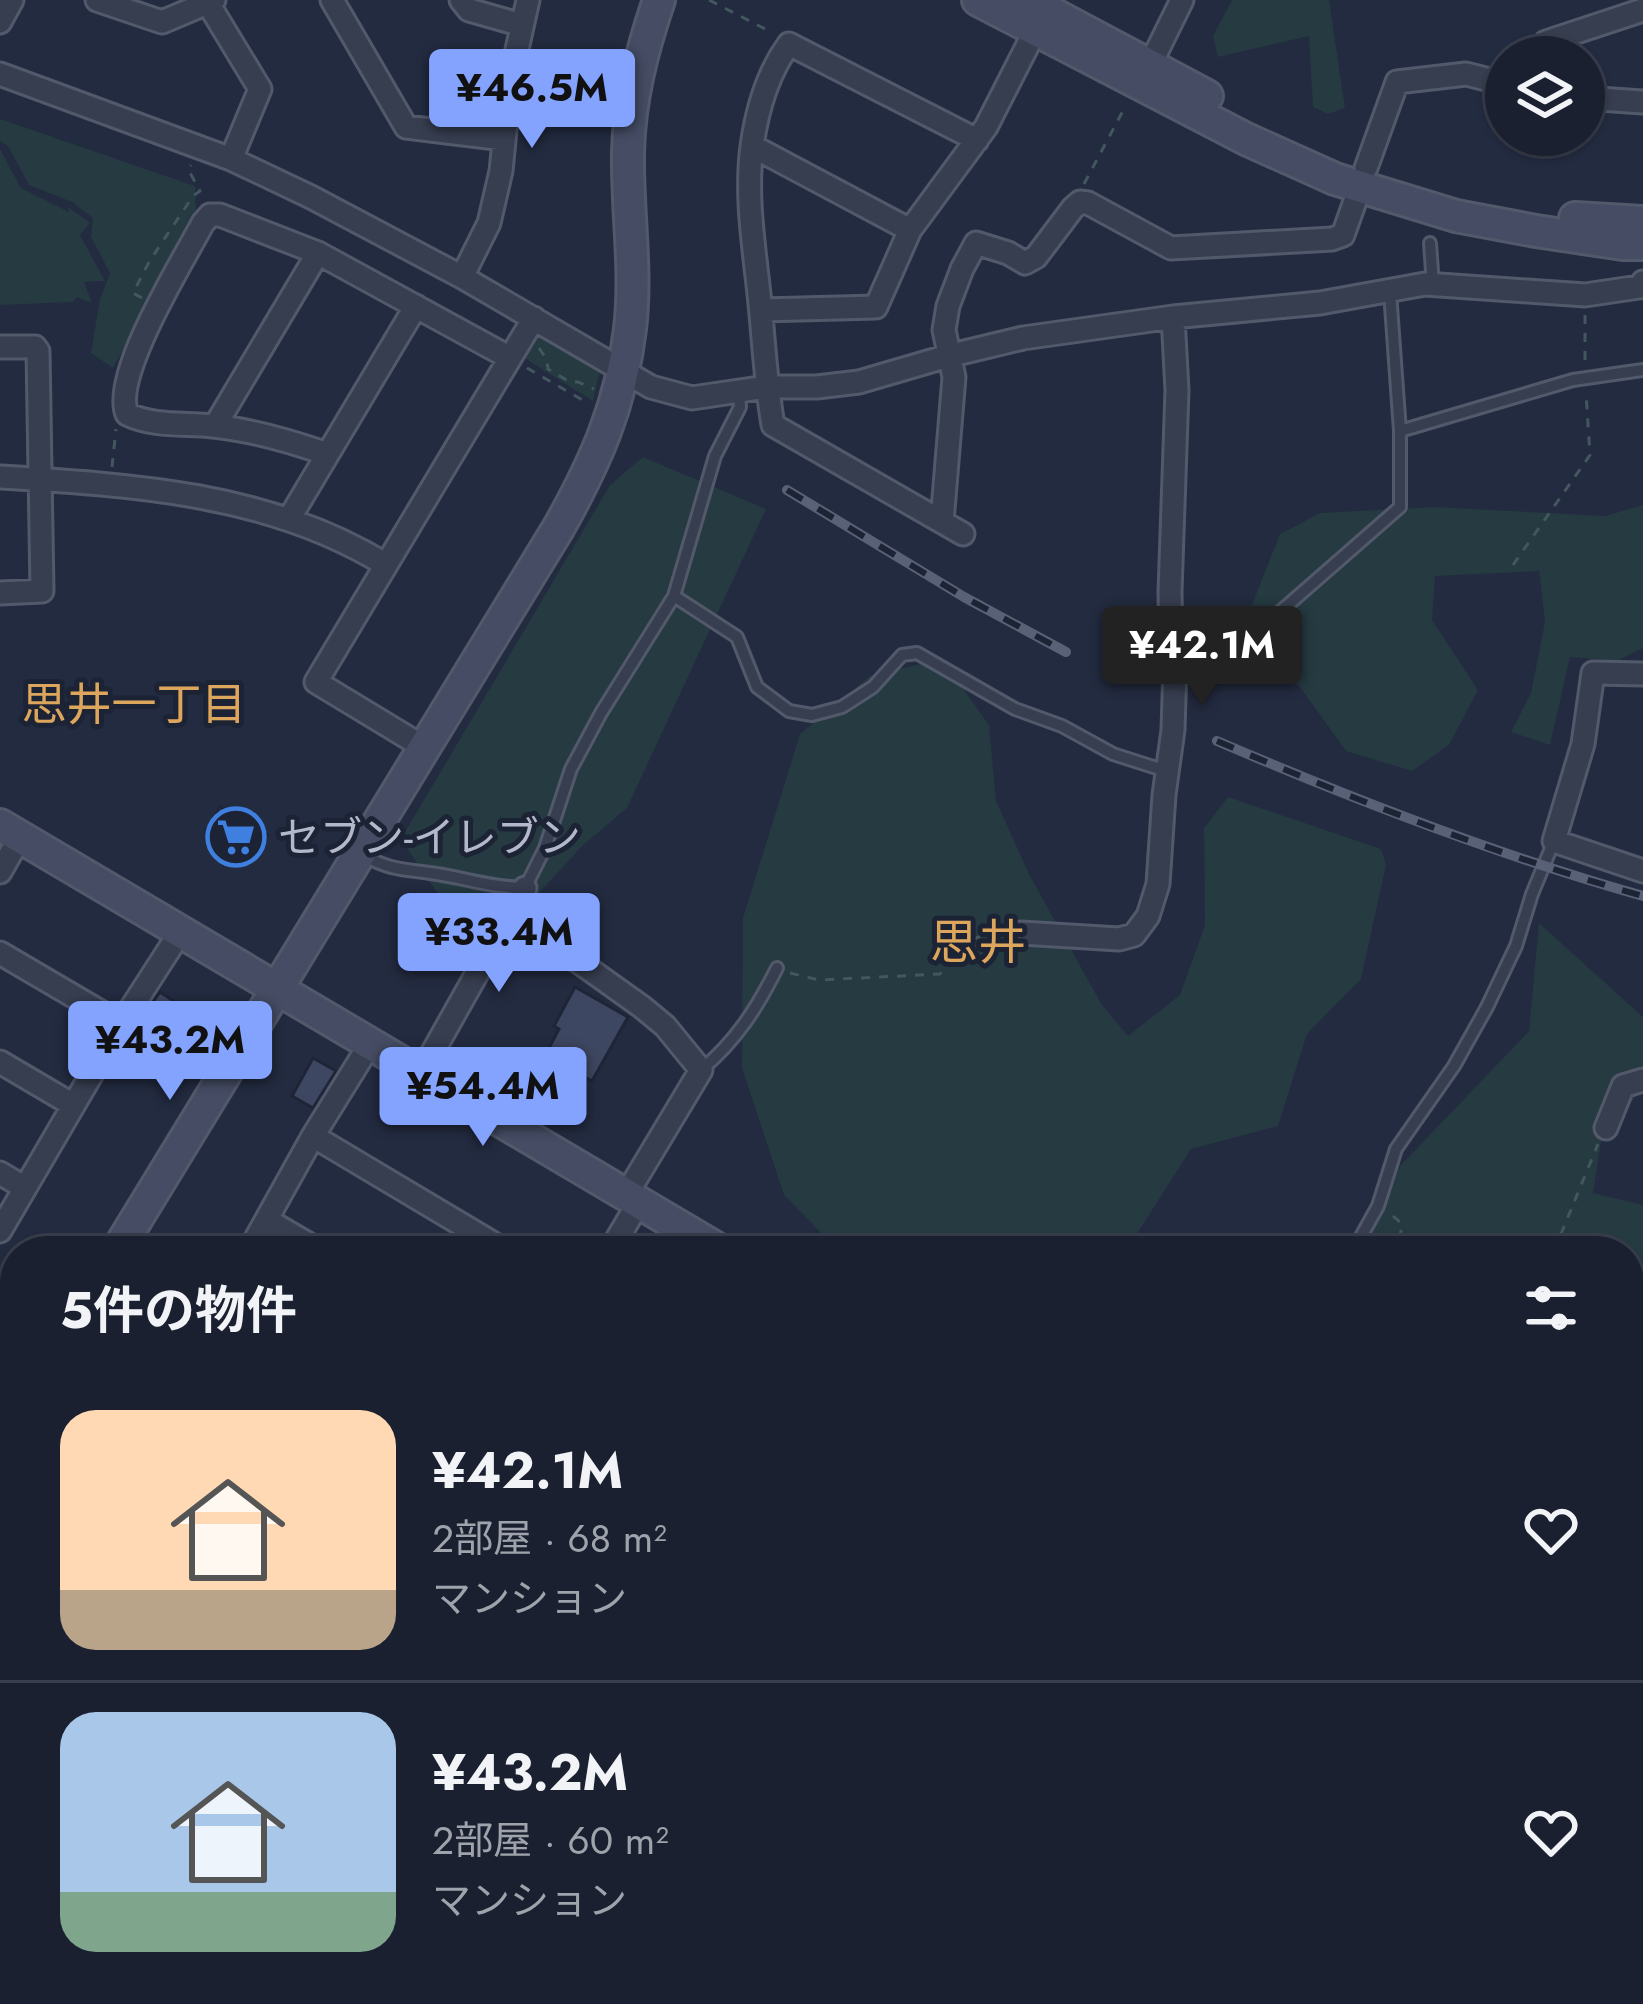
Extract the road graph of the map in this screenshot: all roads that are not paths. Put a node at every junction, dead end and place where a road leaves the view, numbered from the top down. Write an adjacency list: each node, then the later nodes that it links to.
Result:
1 (12, 0): 12 (street)
2 (97, 0): 9 (street)
3 (332, 0): 20 (street)
4 (461, 0): 13 (street)
5 (528, 0): 13 (street)
6 (659, 0): 42 (street)
7 (978, 0): 11 (street)
8 (1182, 0): 15 (street)
9 (209, 1): 23 (street)
10 (1643, 10): 14 (street)
11 (1032, 15): 15 (street); 21 (street); 24 (street)
12 (0, 22)
13 (522, 25): 20 (street)
14 (1564, 36)
15 (1150, 65): 24 (street)
16 (0, 74): 23 (street)
17 (1485, 79): 24 (street)
18 (1605, 99): 19 (street)
19 (1643, 102)
20 (504, 139): 30 (street)
21 (977, 140): 22 (street); 26 (street)
22 (752, 146): 26 (street); 35 (street)
23 (231, 159): 30 (street)
24 (1363, 178): 25 (street); 28 (street); 39 (street)
25 (1643, 222)
26 (910, 230): 35 (street)
27 (1430, 243): 32 (lane)
28 (1643, 244)
29 (318, 253): 34 (street); 45 (street); 45 (street)
30 (462, 277): 37 (street)
31 (1643, 283): 32 (street)
32 (1432, 285): 33 (street)
33 (1390, 292): 36 (street); 46 (lane)
34 (416, 306): 40 (street); 47 (street)
35 (761, 310): 43 (street)
36 (1173, 317): 39 (street); 56 (street)
37 (529, 327): 40 (street); 42 (street)
38 (0, 346): 49 (street)
39 (948, 356): 43 (street); 51 (street)
40 (510, 358): 53 (street)
41 (1643, 370): 46 (lane)
42 (614, 383): 44 (street); 58 (street)
43 (766, 387): 44 (street); 51 (street)
44 (739, 391): 55 (lane)
45 (215, 426): 47 (street)
46 (1400, 431): 56 (lane)
47 (327, 454): 50 (street)
48 (0, 477): 49 (street)
49 (40, 479): 50 (street); 54 (street)
50 (289, 519): 53 (street)
51 (942, 522): 52 (street)
52 (964, 534)
53 (386, 565): 58 (street)
54 (0, 593)
55 (674, 596): 59 (lane); 65 (lane)
56 (1171, 646): 59 (street)
57 (1643, 674): 61 (street)
58 (425, 748): 62 (street)
59 (1166, 771): 68 (street)
60 (10, 831): 64 (street); 67 (street)
61 (1554, 841): 63 (street); 92 (lane)
62 (361, 853): 65 (lane); 71 (street)
63 (1643, 871)
64 (0, 872)
65 (525, 888): 66 (street)
66 (508, 922): 75 (street); 76 (street)
67 (181, 931): 71 (street); 72 (street)
68 (1021, 934)
69 (0, 953): 72 (street)
70 (777, 968): 75 (lane)
71 (279, 989): 73 (street); 86 (street)
72 (121, 1024): 78 (street)
73 (370, 1043): 76 (street); 80 (street)
74 (0, 1062): 78 (street)
75 (701, 1070): 83 (street)
76 (421, 1073): 83 (street)
77 (1643, 1080): 79 (street)
78 (73, 1105): 82 (street)
79 (1606, 1128)
80 (313, 1136): 84 (street); 89 (street)
81 (0, 1173): 82 (street)
82 (25, 1188): 85 (street)
83 (633, 1198): 90 (street); 91 (street)
84 (267, 1220): 87 (street); 88 (street)
85 (0, 1231)
86 (126, 1236)
87 (258, 1236)
88 (294, 1236)
89 (481, 1236)
90 (617, 1236)
91 (696, 1236)
92 (1361, 1236)

